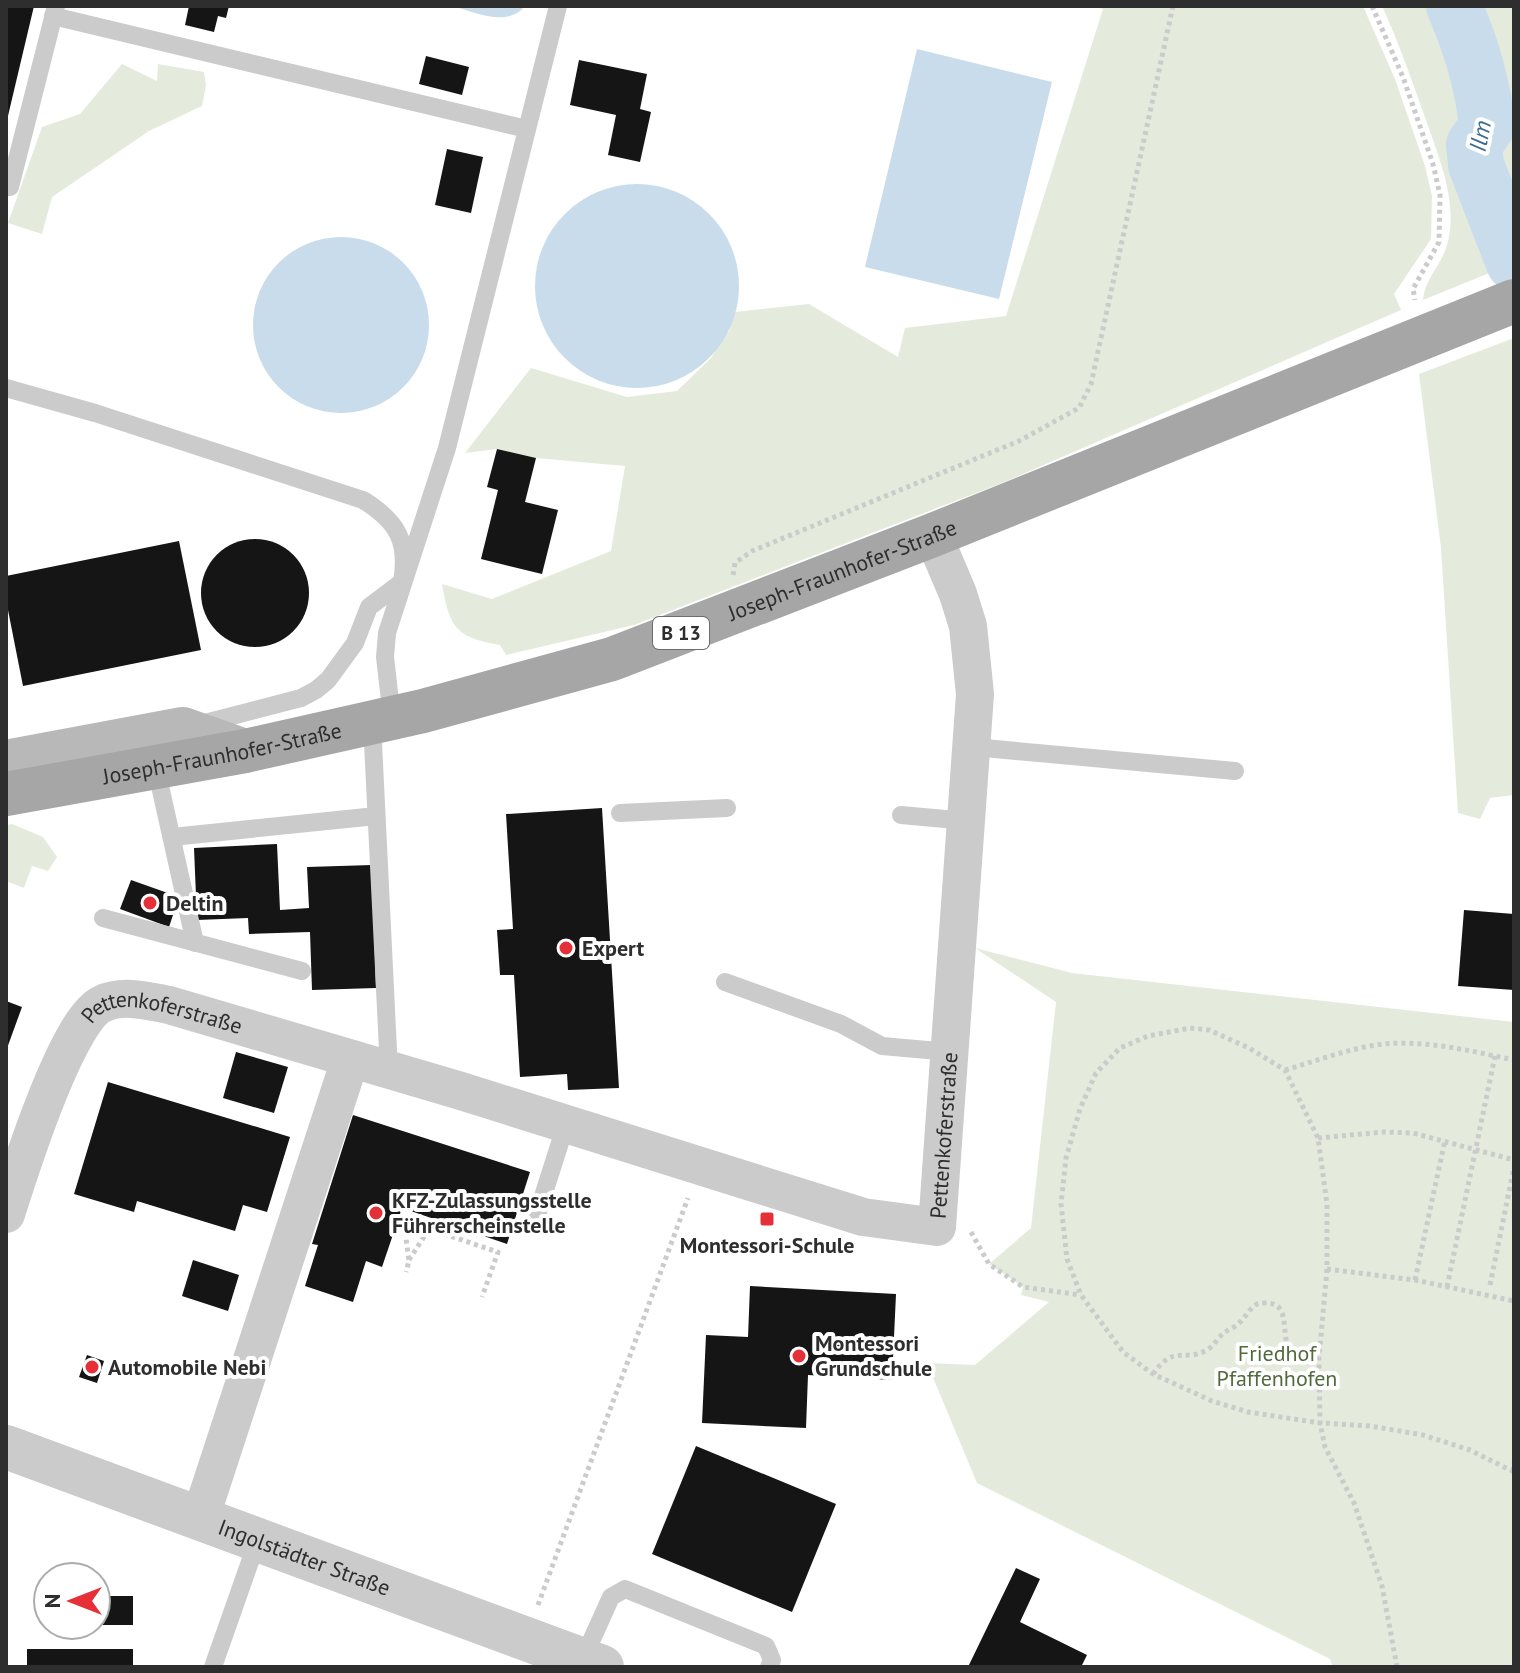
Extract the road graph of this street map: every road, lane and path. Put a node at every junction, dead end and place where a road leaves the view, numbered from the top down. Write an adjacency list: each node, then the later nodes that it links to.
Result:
1 (558, 6): 5 (lane)
2 (1173, 6): 12 (path)
3 (1372, 6): 8 (path)
4 (54, 11): 5 (lane); 6 (lane)
5 (527, 129): 11 (lane)
6 (6, 187)
7 (1514, 301): 8 (main road, Joseph-Fraunhofer-Straße / B 13)
8 (1444, 328): 10 (main road, Joseph-Fraunhofer-Straße / B 13)
9 (6, 388): 11 (lane)
10 (933, 535): 12 (main road, Joseph-Fraunhofer-Straße / B 13); 15 (street, Pettenkoferstraße)
11 (402, 582): 13 (lane); 14 (lane)
12 (739, 611): 13 (main road, Joseph-Fraunhofer-Straße / B 13)
13 (382, 720): 16 (main road, Joseph-Fraunhofer-Straße / B 13); 25 (lane)
14 (183, 729): 16 (main road); 17 (main road); 20 (lane)
15 (973, 747): 19 (lane); 26 (street, Pettenkoferstraße)
16 (245, 751): 18 (main road, Joseph-Fraunhofer-Straße / B 13)
17 (6, 762)
18 (156, 768): 20 (main road, Joseph-Fraunhofer-Straße / B 13); 27 (lane)
19 (1235, 771)
20 (68, 785): 21 (main road, Joseph-Fraunhofer-Straße / B 13)
21 (6, 794)
22 (727, 808): 23 (lane)
23 (620, 813)
24 (901, 815): 26 (lane)
25 (376, 816): 27 (lane); 37 (lane)
26 (967, 821): 32 (street, Pettenkoferstraße)
27 (172, 837): 29 (lane)
28 (103, 918): 29 (lane)
29 (195, 943): 30 (lane)
30 (302, 971)
31 (725, 982): 32 (lane)
32 (950, 1052): 43 (street, Pettenkoferstraße)
33 (1495, 1056): 35 (path); 36 (path); 41 (path)
34 (350, 1060): 37 (street, Pettenkoferstraße); 45 (street, Pettenkoferstraße); 67 (street)
35 (1514, 1060)
36 (1285, 1070): 39 (path); 58 (path)
37 (389, 1071): 38 (street, Pettenkoferstraße)
38 (566, 1124): 43 (street, Pettenkoferstraße); 48 (lane)
39 (1318, 1138): 40 (path); 53 (path)
40 (1445, 1140): 41 (path); 55 (path)
41 (1477, 1149): 42 (path); 57 (path)
42 (1514, 1160)
43 (699, 1167): 69 (path)
44 (1514, 1167): 56 (path)
45 (13, 1169): 47 (street, Pettenkoferstraße)
46 (402, 1208): 51 (path)
47 (6, 1214)
48 (537, 1215)
49 (429, 1229): 51 (path); 52 (path); 59 (path)
50 (970, 1232): 58 (path)
51 (405, 1234): 52 (path)
52 (409, 1261): 54 (path)
53 (1327, 1269): 55 (path); 61 (path)
54 (406, 1272)
55 (1415, 1280): 57 (path)
56 (1490, 1285)
57 (1447, 1287): 60 (path)
58 (1081, 1295): 62 (path)
59 (482, 1297)
60 (1514, 1301)
61 (1319, 1358): 62 (path); 63 (path)
62 (1153, 1374): 63 (path)
63 (1320, 1423): 66 (path); 73 (path)
64 (6, 1447): 67 (street, Ingolstädter Straße)
65 (1514, 1462): 66 (path)
66 (1513, 1472)
67 (200, 1519): 68 (street, Ingolstädter Straße)
68 (258, 1539): 70 (street, Ingolstädter Straße); 71 (lane)
69 (535, 1616)
70 (591, 1664): 72 (lane)
71 (213, 1667)
72 (769, 1667)
73 (1397, 1667)

